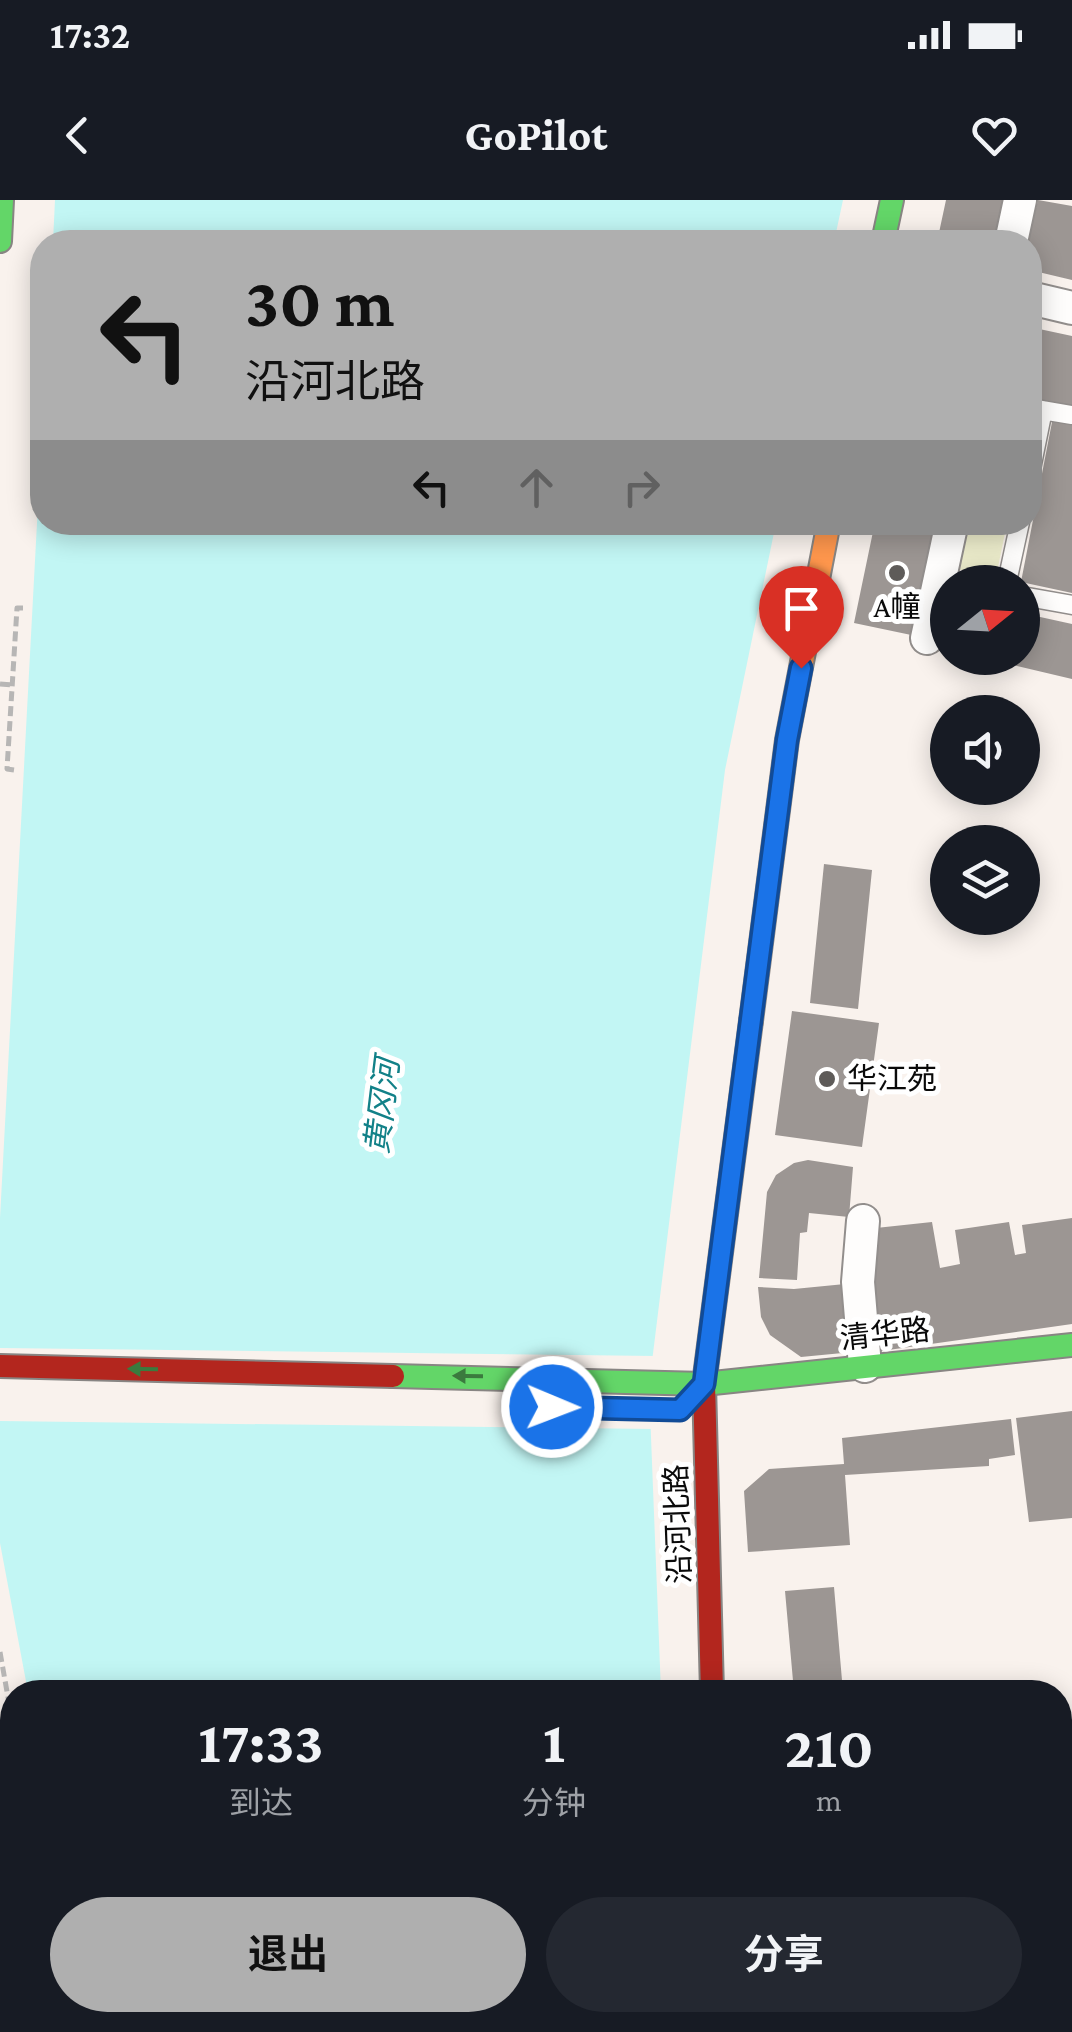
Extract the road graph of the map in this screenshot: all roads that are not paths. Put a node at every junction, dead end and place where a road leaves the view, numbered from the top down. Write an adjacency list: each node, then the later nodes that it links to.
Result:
1 (2, 200): 6 (main road)
2 (892, 200): 4 (main road)
3 (1020, 200): 5 (street)
4 (886, 230)
5 (1014, 230)
6 (0, 241)
7 (1042, 301): 8 (street)
8 (1072, 308)
9 (1042, 410): 10 (lane)
10 (1072, 415)
11 (826, 535): 24 (main road, 沿河北路)
12 (951, 535): 14 (street)
13 (1017, 535): 15 (lane)
14 (949, 565)
15 (1011, 565)
16 (1040, 599): 17 (lane)
17 (1072, 605)
18 (930, 628): 19 (street)
19 (926, 638)
20 (863, 1221): 23 (street)
21 (1072, 1345): 23 (main road, 清华路)
22 (0, 1366): 24 (main road, 清华路, one-way to 22)
23 (864, 1366): 24 (main road, 清华路)
24 (704, 1384): 25 (main road); 26 (main road, 沿河北路)
25 (680, 1410)
26 (712, 1680)

